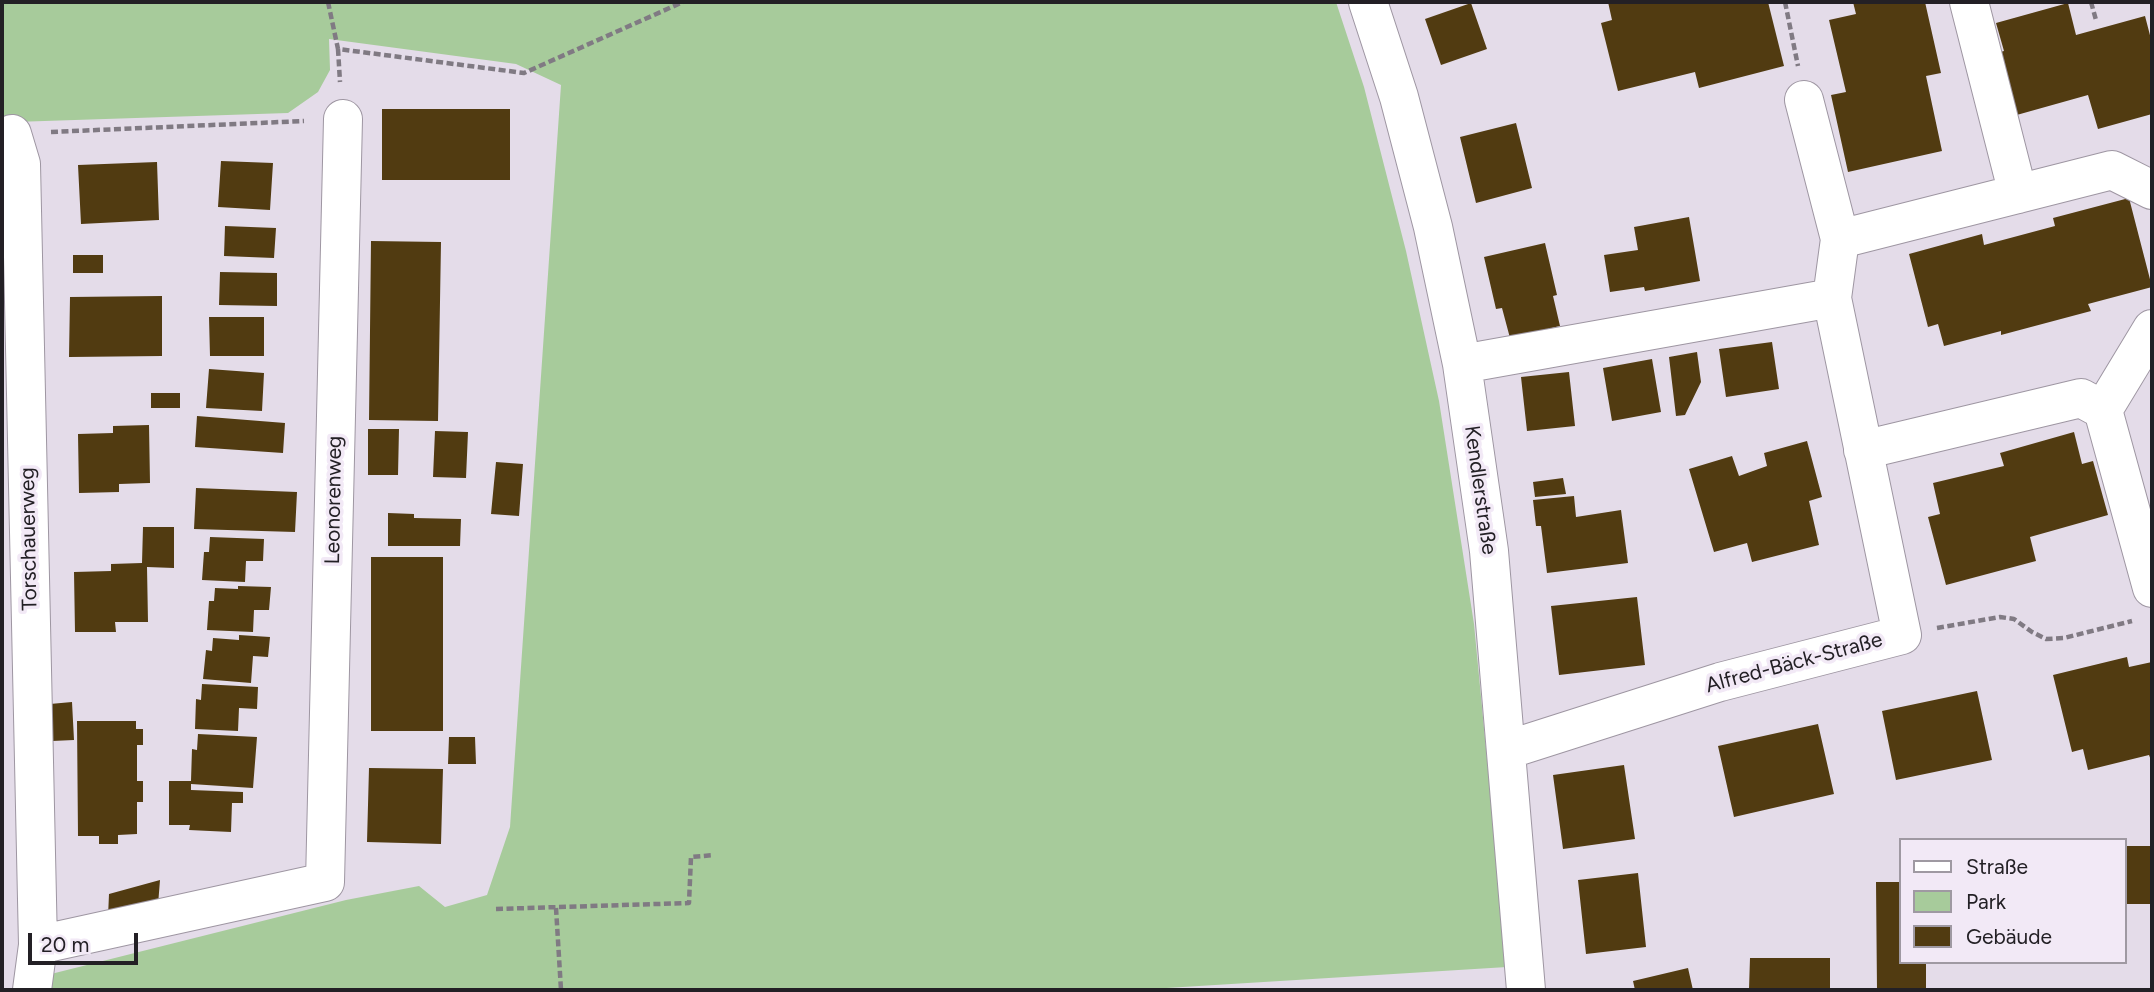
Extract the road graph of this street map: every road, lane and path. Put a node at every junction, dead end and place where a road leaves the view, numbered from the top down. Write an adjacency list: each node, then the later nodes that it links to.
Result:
1 (328, 2): 2 (path)
2 (683, 2)
3 (1368, 2): 16 (street, Kendlerstraße)
4 (1785, 2): 8 (path)
5 (1969, 2): 12 (street)
6 (2091, 2): 7 (path)
7 (2096, 20)
8 (1804, 100): 13 (street, Alfred-Bäck-Straße)
9 (343, 119): 10 (path); 23 (street, Leonorenweg)
10 (12, 134): 26 (street, Torschauerweg)
11 (2152, 190): 12 (street)
12 (2018, 194): 13 (street)
13 (1840, 239): 14 (street, Alfred-Bäck-Straße)
14 (1832, 298): 16 (street); 18 (street, Alfred-Bäck-Straße)
15 (2152, 329): 17 (street)
16 (1462, 364): 21 (street, Kendlerstraße)
17 (2103, 410): 18 (street); 19 (street)
18 (1863, 450): 20 (street, Alfred-Bäck-Straße)
19 (2146, 604): 20 (path)
20 (1902, 635): 21 (street, Alfred-Bäck-Straße)
21 (1507, 750): 28 (street, Kendlerstraße)
22 (714, 855): 24 (path)
23 (325, 881): 26 (street, Torschauerweg)
24 (556, 908): 25 (path); 27 (path)
25 (496, 909)
26 (26, 975)
27 (561, 990)
28 (1526, 990)

